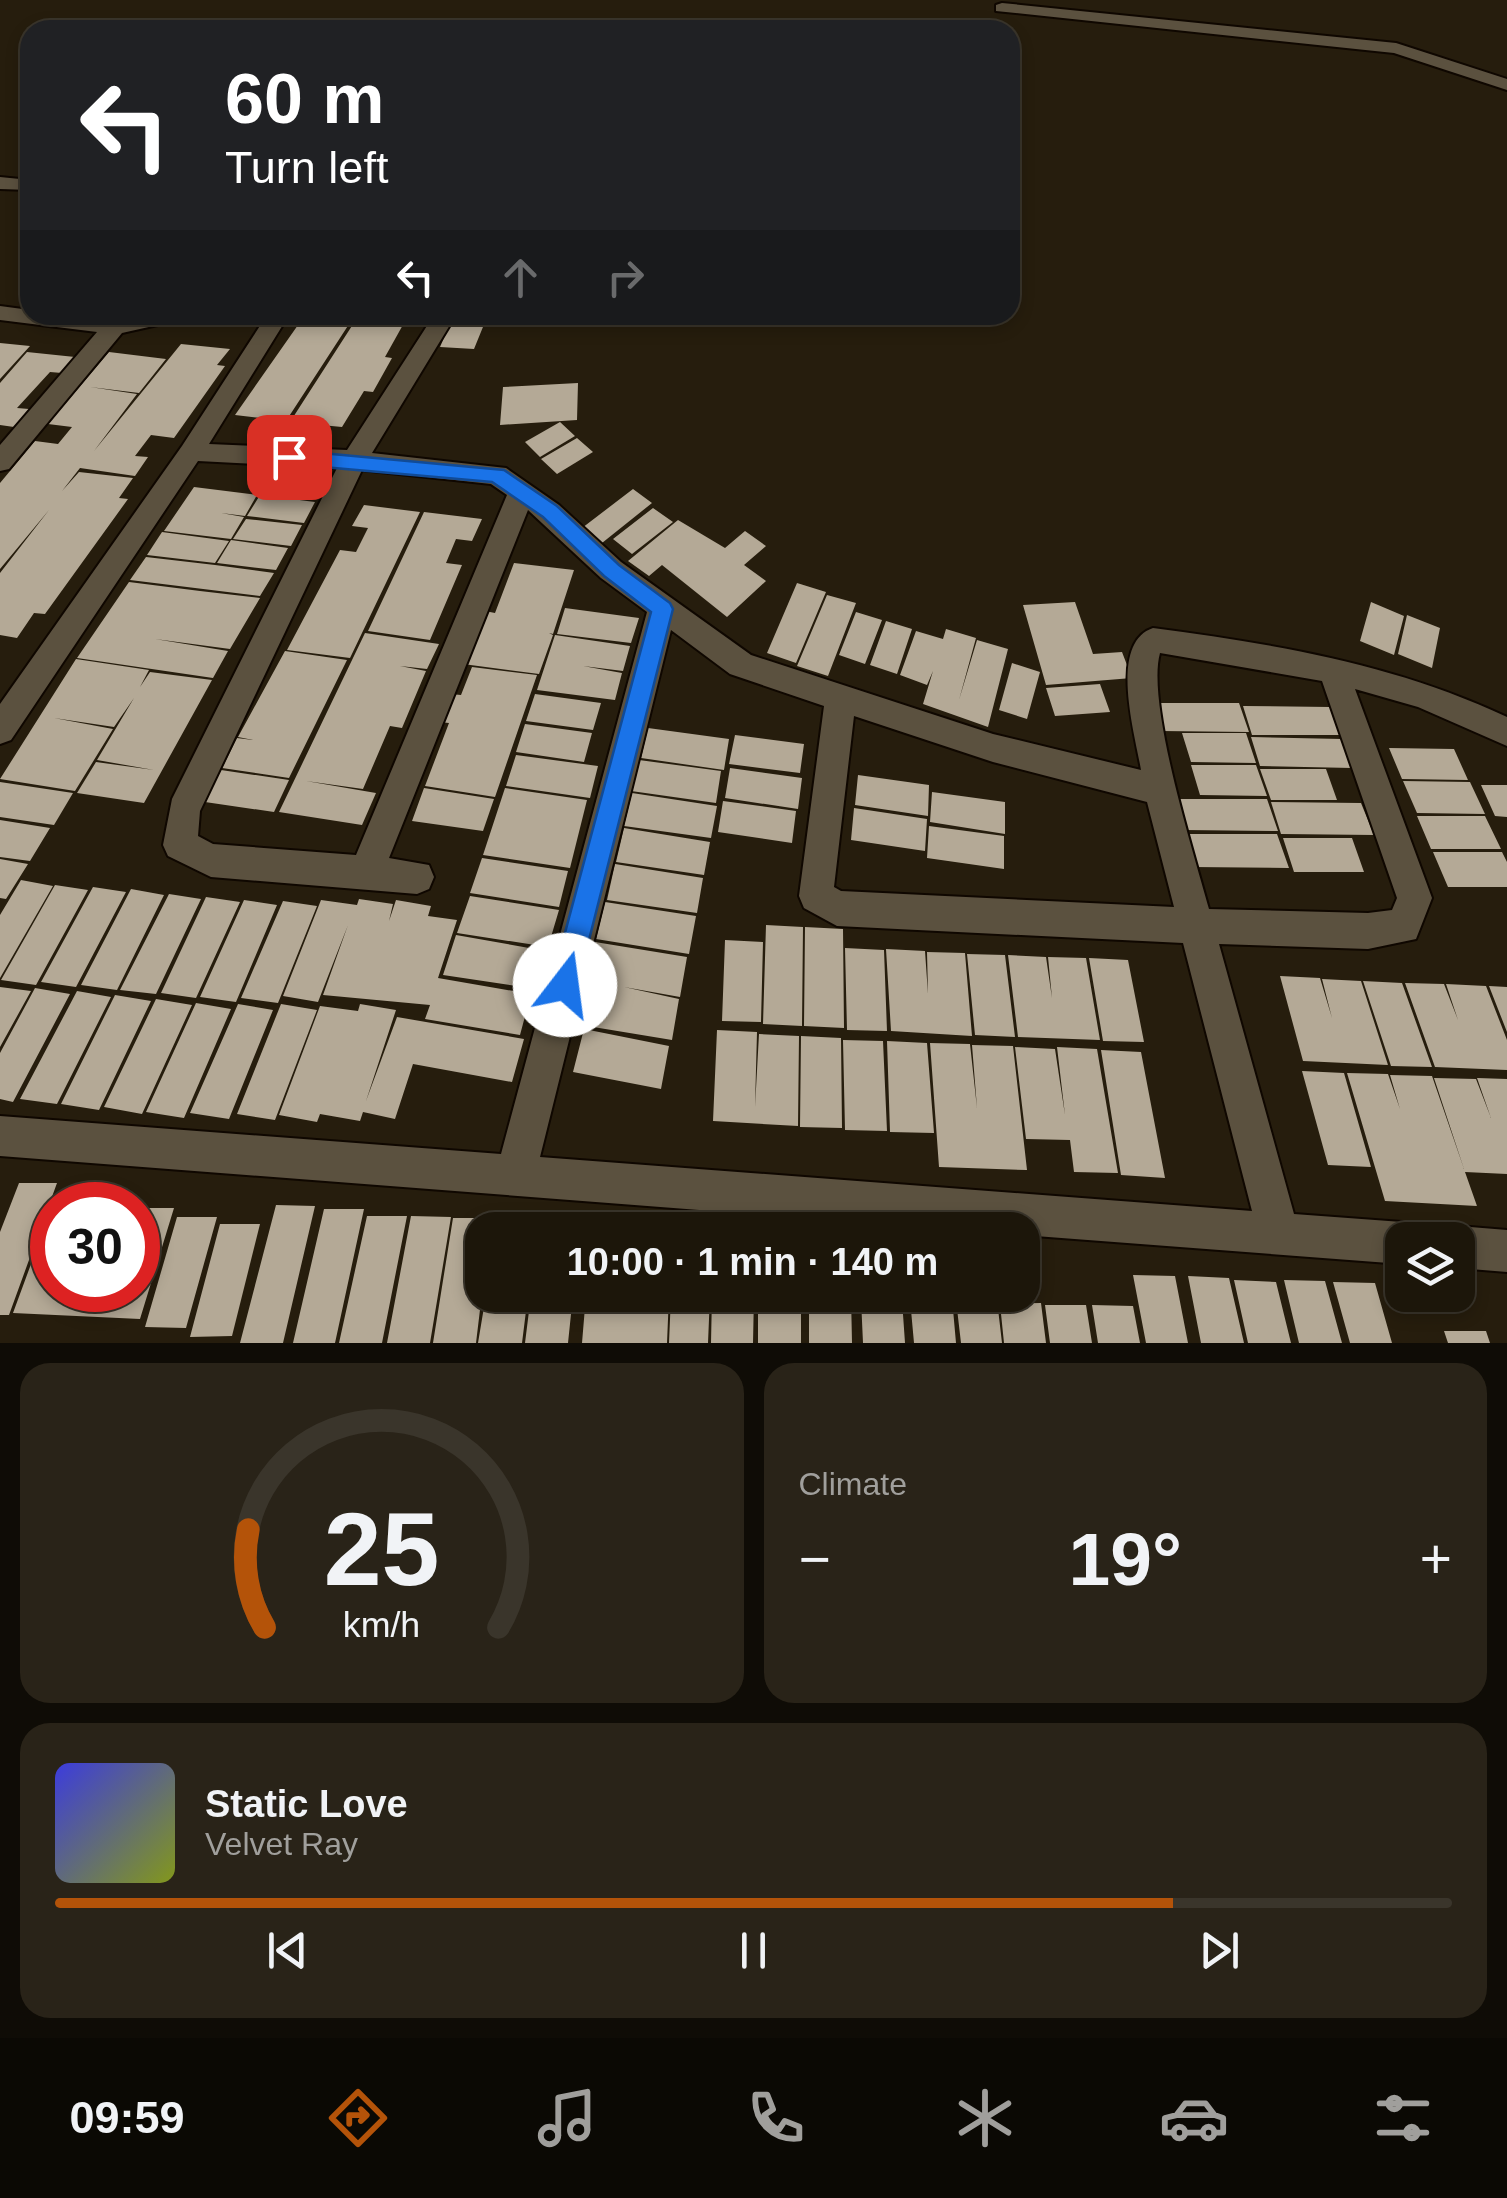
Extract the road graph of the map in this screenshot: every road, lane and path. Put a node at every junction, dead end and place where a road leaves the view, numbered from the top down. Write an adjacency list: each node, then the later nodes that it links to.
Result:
1 (1002, 8): 2 (street)
2 (1507, 85)
3 (105, 325): 7 (street)
4 (119, 325): 7 (street)
5 (272, 325): 8 (street)
6 (439, 325): 9 (street)
7 (114, 326): 10 (street)
8 (191, 452): 9 (street); 15 (street)
9 (354, 460): 11 (street); 18 (street)
10 (0, 462)
11 (521, 494): 12 (street); 18 (street)
12 (662, 609): 14 (street); 22 (street)
13 (1334, 670): 16 (street); 17 (street); 20 (street)
14 (840, 700): 17 (street); 20 (street)
15 (0, 730)
16 (1507, 732)
17 (1160, 790): 20 (street)
18 (367, 870): 19 (street)
19 (417, 878)
20 (1197, 926): 23 (street)
21 (0, 1136): 22 (street)
22 (516, 1173): 23 (street)
23 (1280, 1234): 24 (street)
24 (1385, 1242)
25 (1475, 1248): 26 (street)
26 (1507, 1251)

